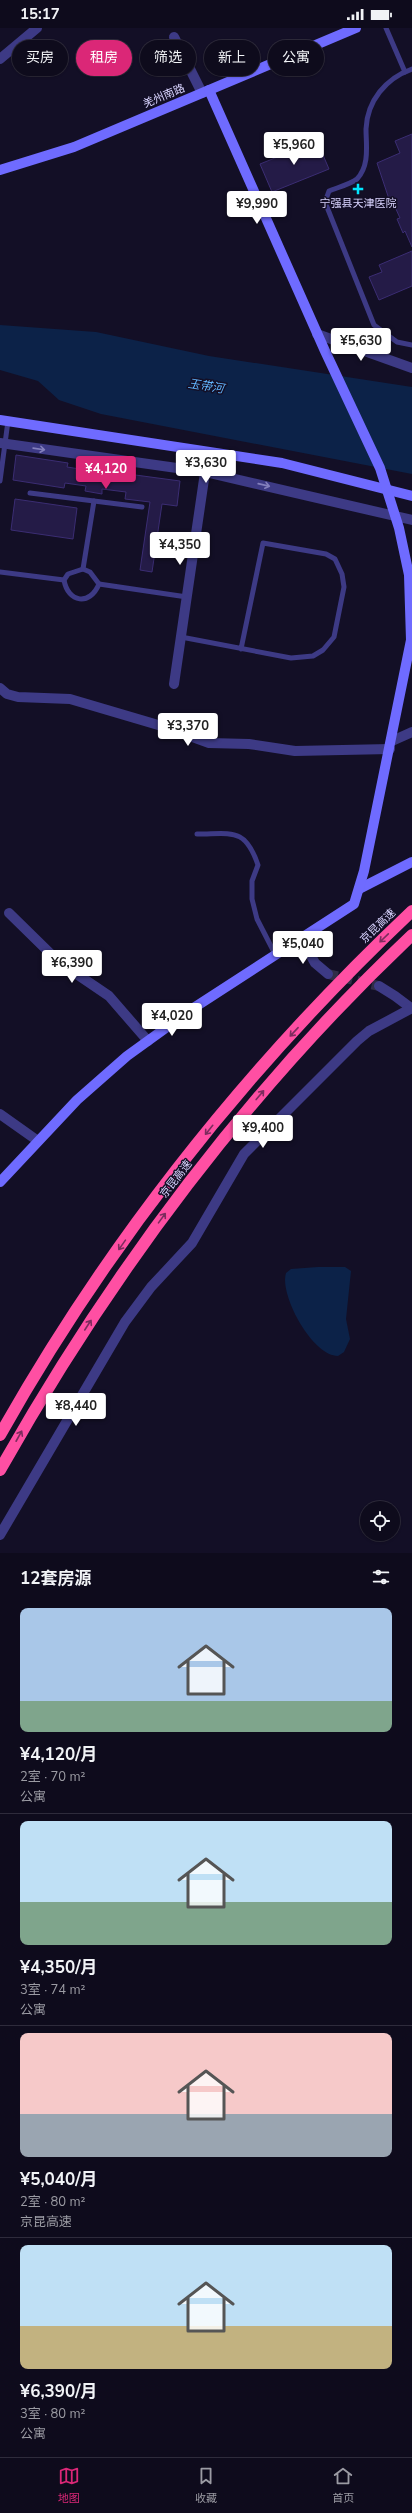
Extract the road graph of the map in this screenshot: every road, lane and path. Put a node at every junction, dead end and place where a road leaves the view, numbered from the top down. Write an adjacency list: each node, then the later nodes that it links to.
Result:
1 (37, 28): 5 (street)
2 (354, 28): 8 (street, 羌州南路)
3 (386, 28): 7 (lane)
4 (174, 37): 8 (street)
5 (0, 59)
6 (412, 69): 7 (lane)
7 (405, 72): 11 (lane)
8 (205, 92): 9 (street, 羌州南路); 10 (street)
9 (1, 167)
10 (317, 334): 12 (street); 18 (street)
11 (412, 345)
12 (412, 368)
13 (4, 421): 14 (lane); 15 (street)
14 (3, 444): 16 (street, one-way to 16); 17 (lane)
15 (208, 452): 16 (street); 18 (street)
16 (205, 472): 23 (street, one-way to 23); 29 (street)
17 (0, 481)
18 (388, 492): 20 (street); 23 (street)
19 (30, 493): 21 (lane)
20 (412, 496)
21 (94, 501): 22 (lane); 25 (lane)
22 (142, 508)
23 (396, 517): 24 (street); 35 (street)
24 (412, 520)
25 (82, 569): 27 (lane); 28 (lane)
26 (0, 572): 27 (lane)
27 (64, 580): 28 (lane)
28 (99, 584): 29 (lane)
29 (187, 597): 30 (street)
30 (181, 637): 31 (lane); 32 (street)
31 (242, 649): 31 (lane)
32 (174, 684)
33 (0, 688): 35 (street)
34 (412, 732): 35 (street)
35 (391, 745): 38 (street)
36 (197, 834): 43 (lane)
37 (412, 862): 38 (street)
38 (359, 889): 42 (street)
39 (412, 911): 51 (highway, 京昆高速, one-way to 51)
40 (9, 913): 47 (street)
41 (412, 935): 52 (highway, 京昆高速, one-way to 41)
42 (301, 938): 43 (street); 44 (street)
43 (275, 954): 47 (street)
44 (328, 974)
45 (379, 986): 46 (street)
46 (412, 1008): 53 (street)
47 (148, 1040): 49 (street)
48 (0, 1114): 49 (street)
49 (38, 1141): 50 (street)
50 (0, 1182)
51 (0, 1435)
52 (0, 1470)
53 (0, 1536)

